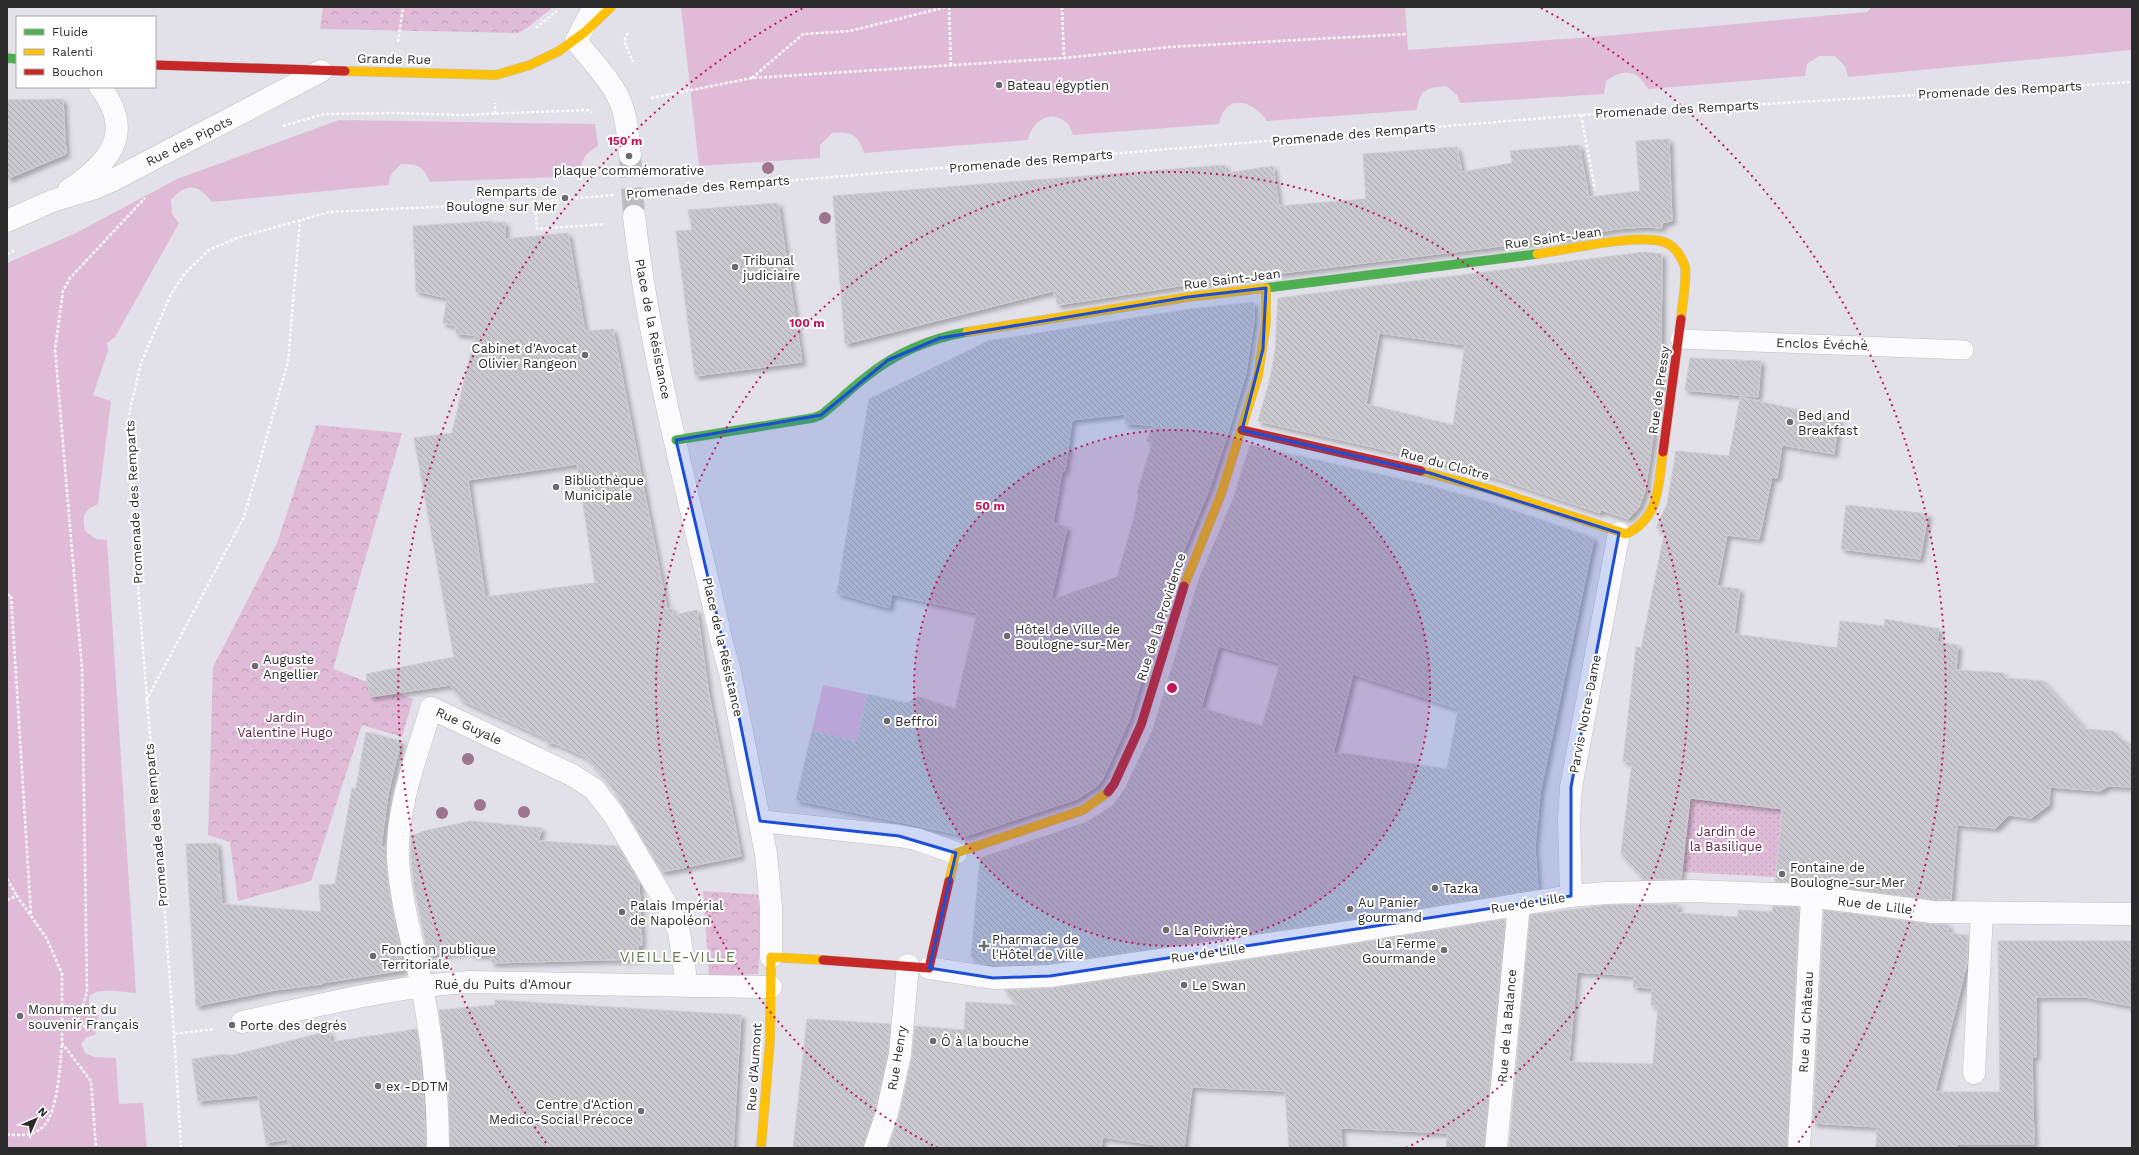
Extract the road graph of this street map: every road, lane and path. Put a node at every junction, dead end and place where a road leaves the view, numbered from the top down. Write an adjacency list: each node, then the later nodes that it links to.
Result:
1 (403, 7): 14 (path)
2 (594, 7): 8 (street)
3 (611, 7): 8 (street, Grande Rue)
4 (947, 7): 11 (path); 15 (path)
5 (1062, 7): 9 (path)
6 (631, 28): 12 (path)
7 (1407, 34): 9 (path)
8 (576, 41): 14 (street, Grande Rue); 20 (street)
9 (1064, 58): 11 (path)
10 (156, 65): 13 (street, Grande Rue)
11 (951, 65): 15 (path)
12 (636, 70)
13 (321, 71): 14 (street, Grande Rue); 27 (street, Rue des Pipots)
14 (395, 73)
15 (752, 78): 20 (path)
16 (2132, 82): 19 (path, Promenade des Remparts)
17 (101, 88): 27 (street, Rue des Pipots)
18 (598, 115): 21 (path)
19 (1581, 115): 23 (path); 24 (path, Promenade des Remparts)
20 (626, 121): 22 (street)
21 (280, 127)
22 (630, 155)
23 (1595, 190)
24 (650, 192)
25 (618, 195): 28 (path, Promenade des Remparts)
26 (146, 197): 63 (path)
27 (52, 201): 31 (street, Rue des Pipots)
28 (534, 202): 30 (path, Promenade des Remparts); 32 (path)
29 (634, 216): 40 (street, Place de la Résistance)
30 (300, 220): 43 (path); 43 (path, Promenade des Remparts)
31 (7, 221)
32 (609, 224)
33 (23, 247): 35 (path)
34 (1676, 250): 36 (street, Rue Saint-Jean); 37 (street, Rue de Pressy)
35 (7, 254)
36 (1266, 288): 39 (street, Rue de la Providence); 40 (street, Rue Saint-Jean)
37 (1680, 339): 38 (lane, Enclos Évéché); 41 (street, Rue de Pressy)
38 (1964, 350)
39 (1242, 430): 41 (street, Rue du Cloître); 45 (street, Rue de la Providence)
40 (676, 440): 44 (street, Place de la Résistance)
41 (1627, 531): 48 (street, Parvis Notre-Dame)
42 (7, 595): 54 (path)
43 (146, 702): 66 (path, Promenade des Remparts)
44 (760, 821): 45 (street); 55 (street, Place de la Résistance)
45 (956, 853): 57 (street)
46 (7, 879): 47 (path)
47 (17, 896): 50 (path); 54 (path)
48 (1571, 896): 49 (street, Rue de Lille); 51 (street, Rue de Lille)
49 (1812, 897): 52 (street, Rue de Lille); 76 (street, Rue du Château)
50 (7, 900)
51 (1518, 904): 57 (street, Rue de Lille); 75 (street, Rue de la Balance)
52 (1982, 913): 53 (street, Rue de Lille); 68 (street)
53 (2132, 914)
54 (31, 915): 62 (path)
55 (771, 957): 56 (street); 60 (street, Rue d'Aumont)
56 (908, 965): 57 (street); 74 (street, Rue Henry)
57 (929, 968)
58 (422, 985): 59 (street, Rue du Puits d'Amour); 59 (street, Rue Guyale); 61 (street, Rue du Puits d'Amour); 72 (street)
59 (687, 986): 60 (street, Rue du Puits d'Amour)
60 (771, 987): 73 (street, Rue d'Aumont)
61 (242, 1022)
62 (63, 1025): 63 (path); 67 (path)
63 (77, 1025): 64 (path)
64 (96, 1027)
65 (213, 1029): 66 (path)
66 (175, 1034): 71 (path, Promenade des Remparts)
67 (62, 1043): 69 (path); 70 (path)
68 (1974, 1073)
69 (7, 1134)
70 (96, 1148)
71 (181, 1148)
72 (438, 1148)
73 (761, 1148)
74 (875, 1148)
75 (1496, 1148)
76 (1799, 1148)

